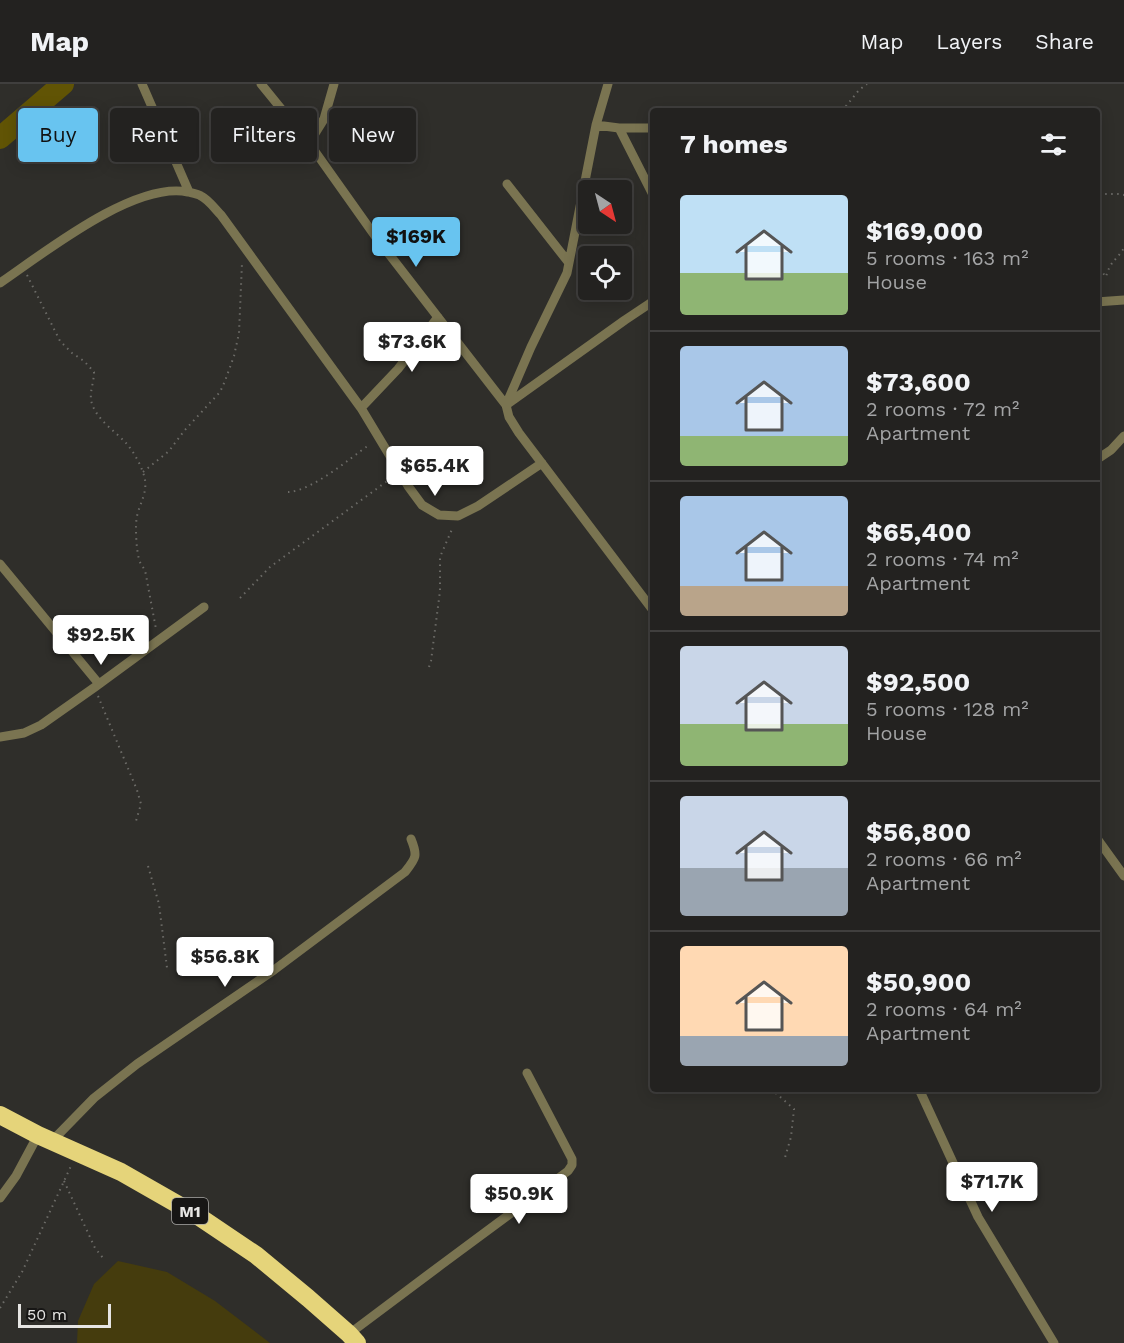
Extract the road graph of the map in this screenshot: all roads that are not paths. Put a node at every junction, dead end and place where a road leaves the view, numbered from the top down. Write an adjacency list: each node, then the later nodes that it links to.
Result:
1 (142, 84): 13 (street)
2 (261, 84): 5 (street)
3 (334, 84): 9 (street)
4 (608, 84): 6 (street)
5 (280, 108)
6 (596, 125): 7 (street); 14 (street)
7 (619, 128): 8 (street); 12 (street)
8 (650, 128)
9 (317, 130)
10 (317, 154): 19 (street)
11 (507, 184): 14 (street)
12 (650, 189)
13 (189, 192): 15 (street); 21 (street)
14 (569, 263): 20 (street)
15 (0, 283)
16 (1124, 300): 17 (street)
17 (1100, 302)
18 (650, 303): 20 (street)
19 (438, 317): 20 (street); 21 (street)
20 (506, 405): 24 (street)
21 (361, 408): 24 (street)
22 (1124, 436): 23 (street)
23 (1100, 458)
24 (542, 463): 26 (street)
25 (0, 564): 28 (street)
26 (650, 606)
27 (204, 607): 28 (street)
28 (97, 686): 29 (street)
29 (0, 737)
30 (411, 839): 36 (street)
31 (1100, 843): 32 (street)
32 (1124, 876)
33 (527, 1073): 38 (street)
34 (921, 1092): 39 (street)
35 (0, 1115): 36 (highway, M1)
36 (46, 1137): 37 (street); 38 (highway, M1)
37 (0, 1198)
38 (353, 1339)
39 (1054, 1343)

